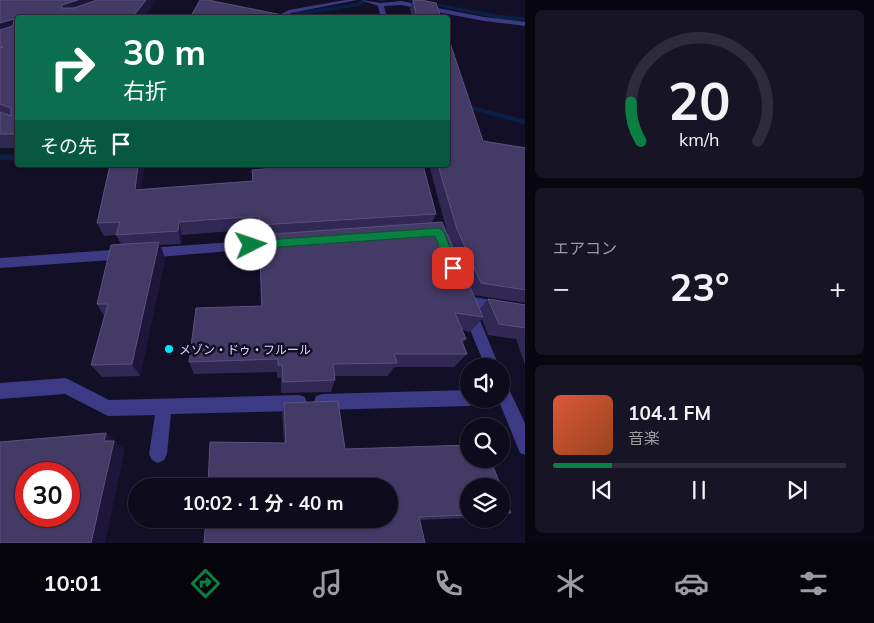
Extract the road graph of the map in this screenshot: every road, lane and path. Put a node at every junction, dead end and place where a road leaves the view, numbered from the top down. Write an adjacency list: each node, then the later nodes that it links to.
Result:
1 (354, 0): 4 (street)
2 (364, 0): 3 (street)
3 (378, 4): 5 (street); 6 (street)
4 (282, 15)
5 (383, 15)
6 (525, 24)
7 (286, 243): 8 (street)
8 (0, 263)
9 (525, 311): 10 (street)
10 (489, 358)
11 (0, 392): 13 (street)
12 (460, 398): 13 (street)
13 (164, 407): 16 (street)
14 (509, 408): 15 (street)
15 (525, 447)
16 (158, 454)

